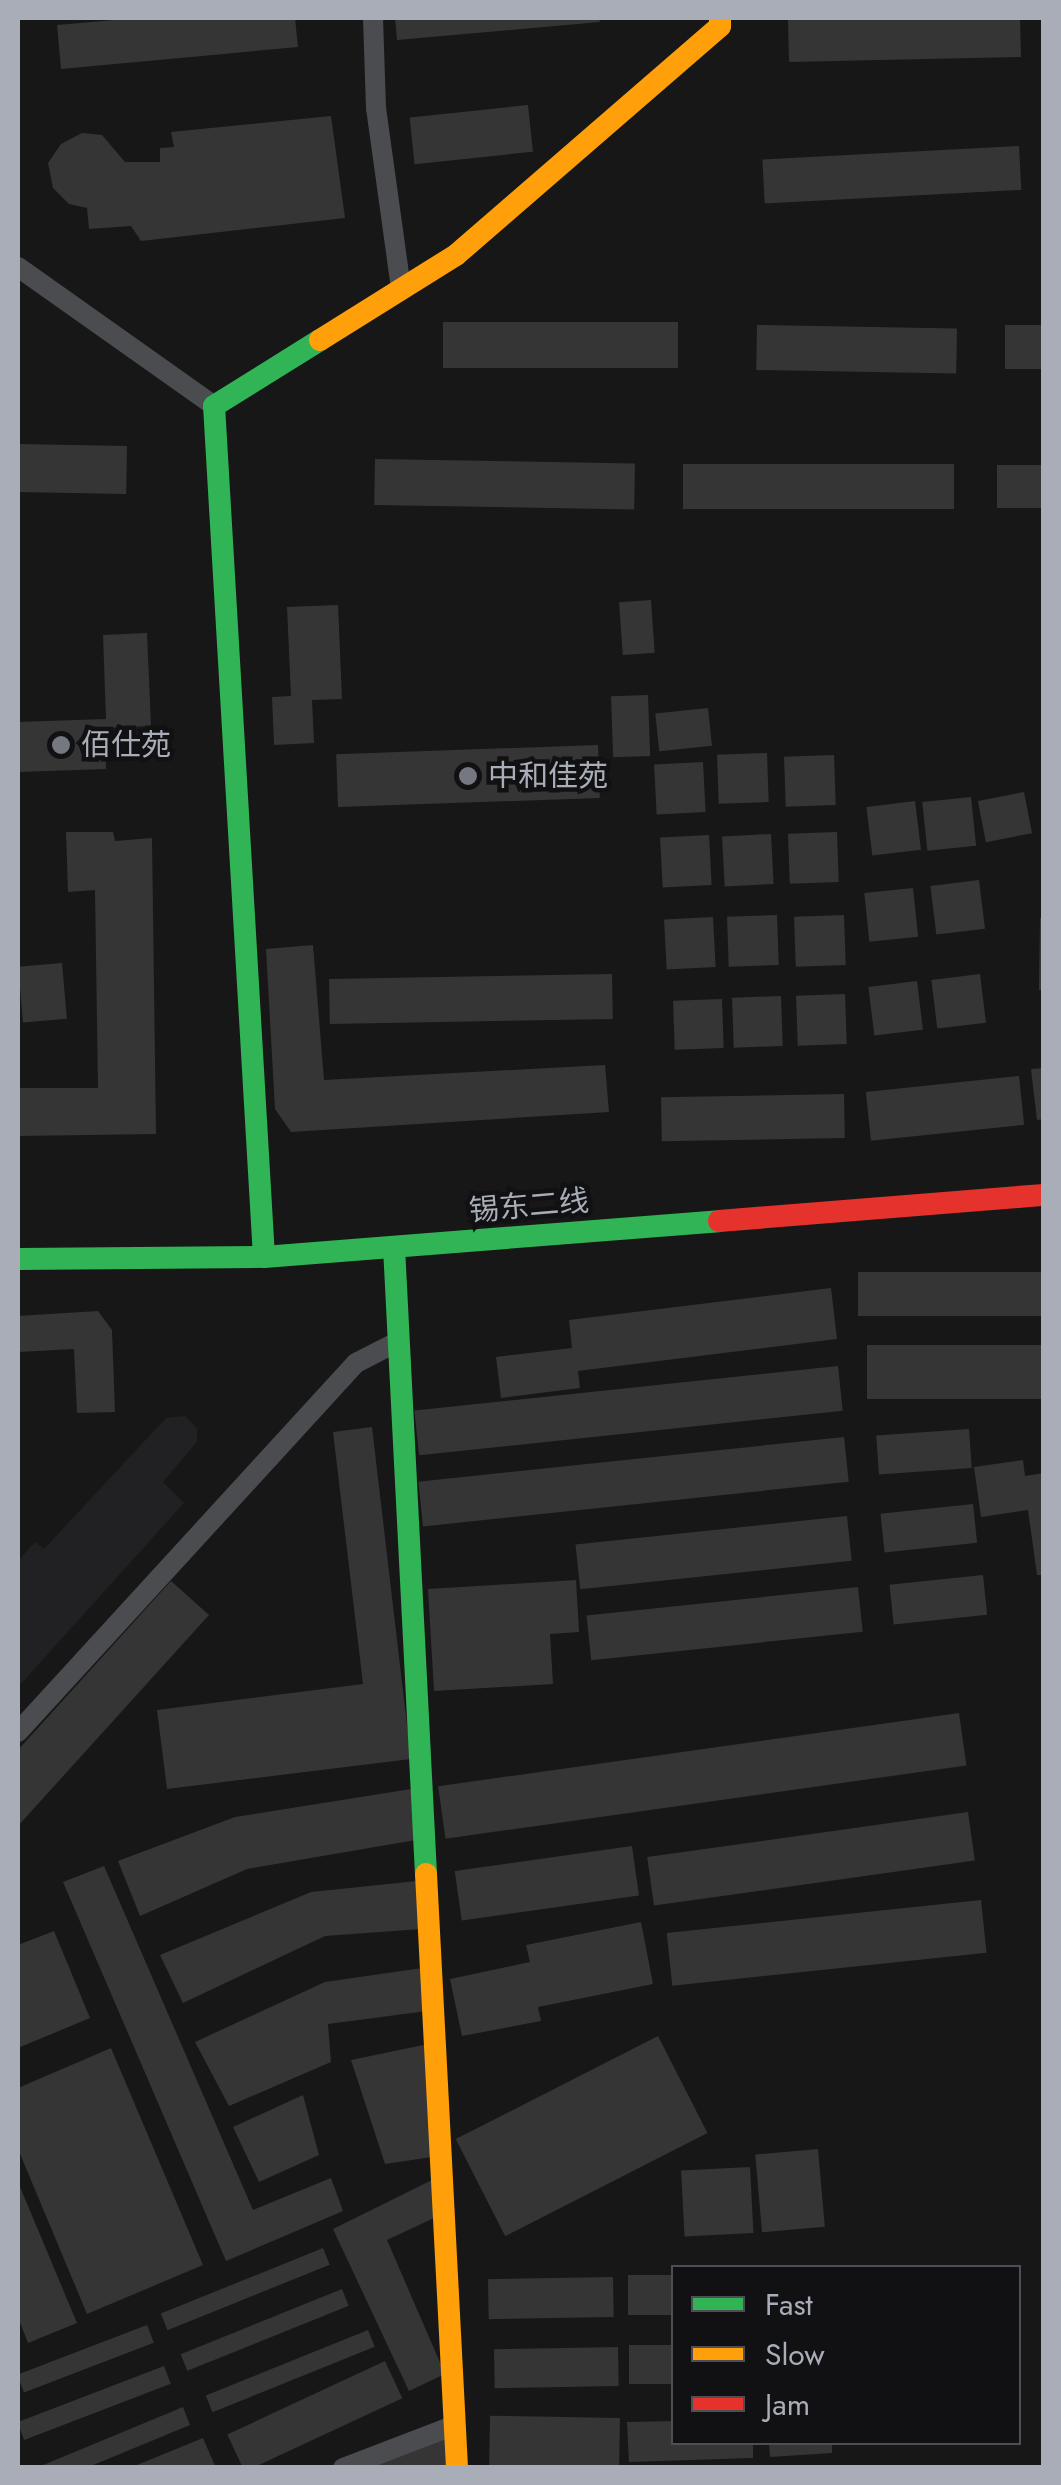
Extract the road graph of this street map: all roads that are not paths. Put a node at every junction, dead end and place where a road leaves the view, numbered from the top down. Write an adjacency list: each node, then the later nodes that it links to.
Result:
1 (373, 18): 4 (street)
2 (720, 18): 4 (street)
3 (18, 267): 5 (street)
4 (401, 289): 5 (street)
5 (214, 406): 8 (street)
6 (1044, 1195): 7 (street, 锡东二线)
7 (394, 1247): 8 (street, 锡东二线); 10 (street)
8 (264, 1257): 9 (street, 锡东二线)
9 (18, 1258)
10 (399, 1341): 11 (street); 12 (street)
11 (18, 1732)
12 (455, 2425): 13 (street); 14 (street)
13 (343, 2468)
14 (457, 2468)

